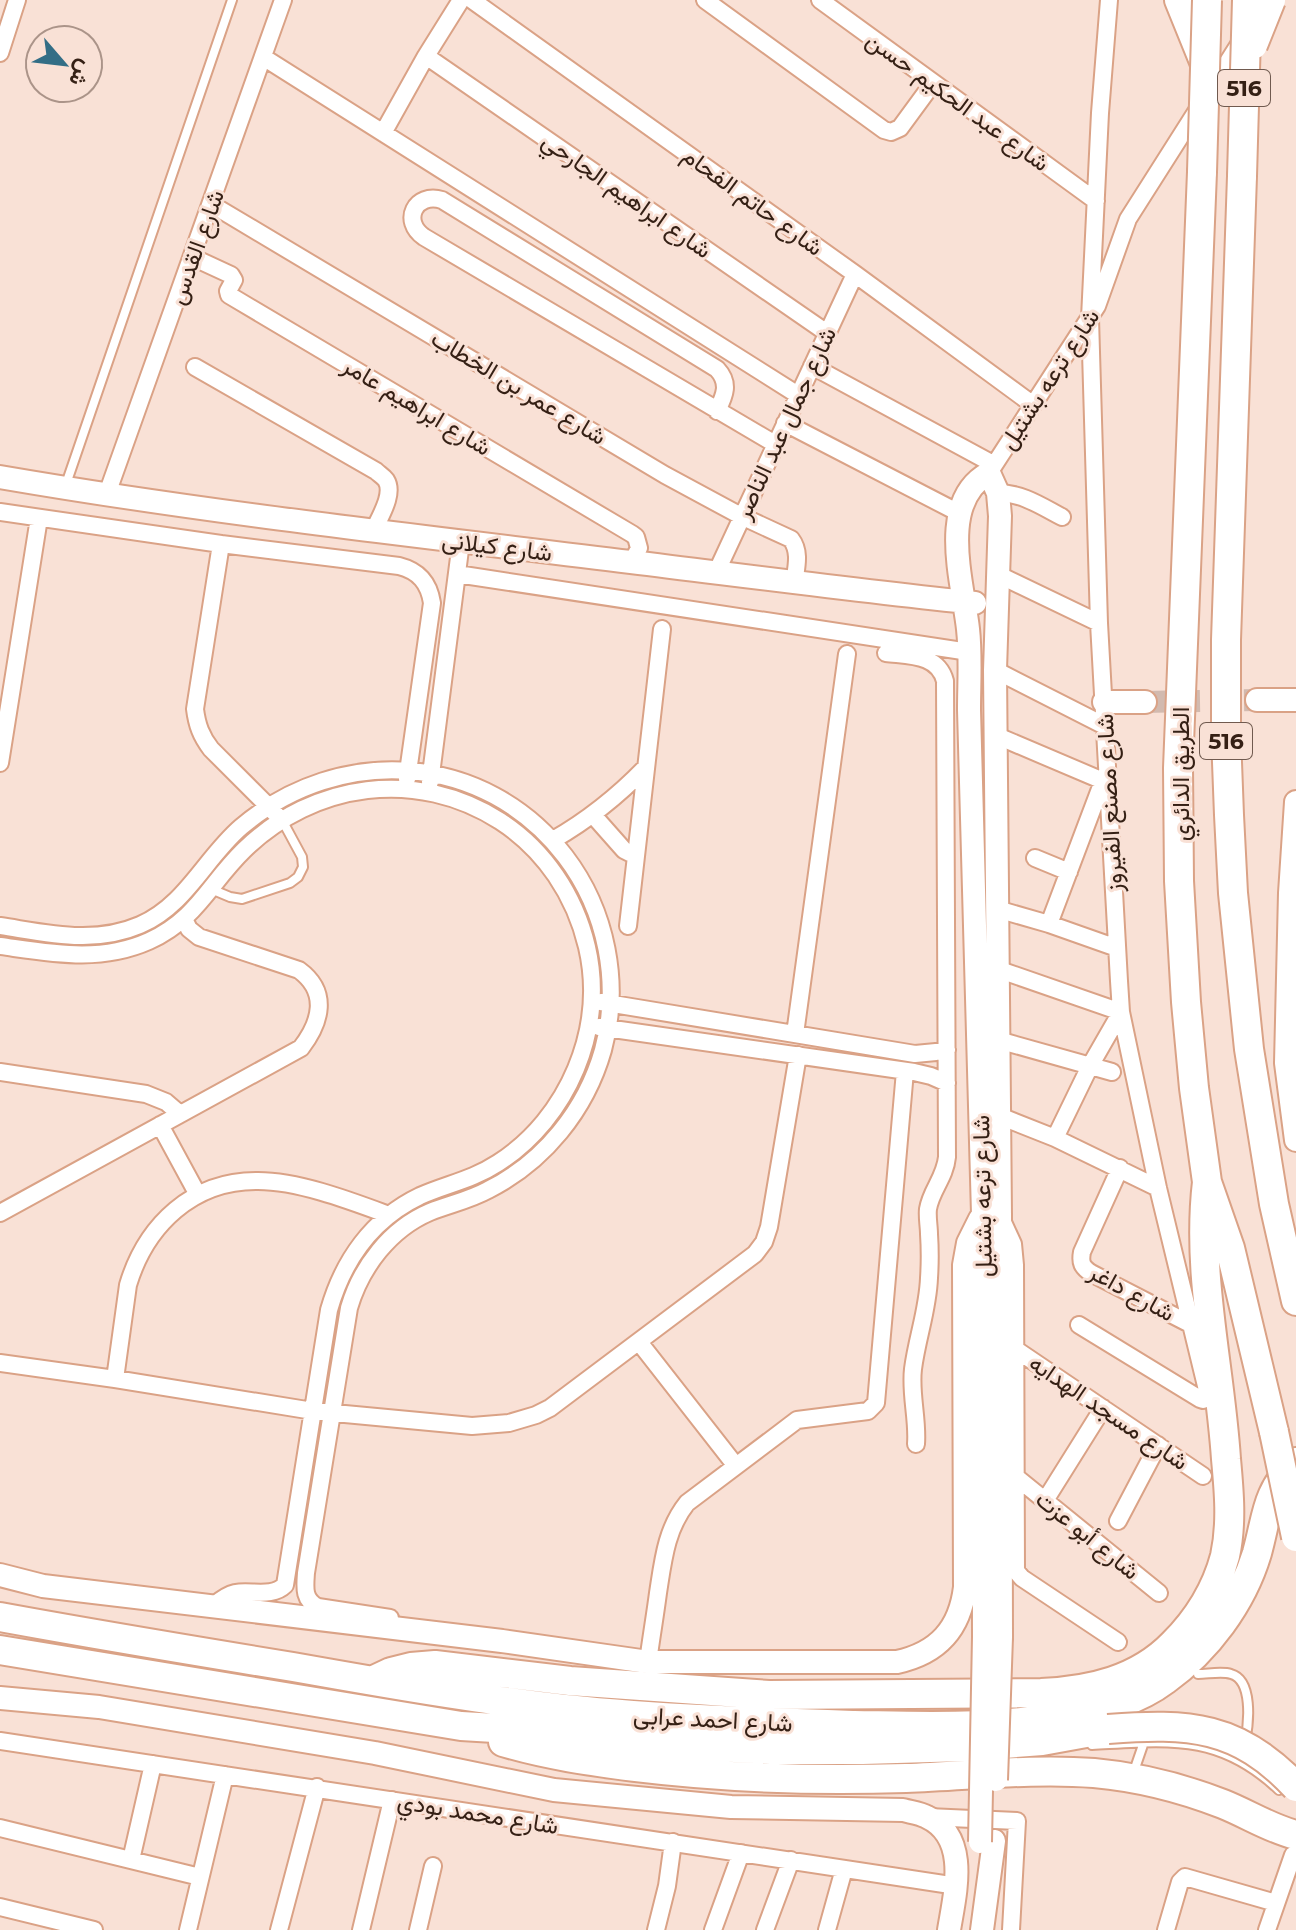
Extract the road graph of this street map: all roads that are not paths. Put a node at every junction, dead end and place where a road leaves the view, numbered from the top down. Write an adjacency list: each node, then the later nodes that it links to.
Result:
1 (17, 0): 14 (street)
2 (232, 0): 36 (lane)
3 (283, 0): 16 (street, شارع القدس)
4 (461, 0): 15 (street)
5 (472, 0): 24 (street, شارع حاتم الفحام)
6 (705, 0): 19 (street)
7 (820, 0): 19 (street, شارع عبد الحكيم حسن)
8 (1109, 0): 21 (street, شارع مصنع الفيروز)
9 (1179, 0): 17 (highway)
10 (1207, 0): 17 (highway, الطريق الدائري / 516, bridge)
11 (1247, 0): 18 (highway, الطريق الدائري / 516, bridge)
12 (1271, 0): 18 (highway, bridge)
13 (1280, 0): 25 (street, شارع ترعه بشتيل)
14 (0, 53)
15 (426, 56): 20 (street); 26 (street, شارع ابراهيم الجارحي)
16 (263, 57): 20 (street); 22 (street, شارع القدس)
17 (1205, 64): 113 (highway, الطريق الدائري / 516, bridge)
18 (1245, 64): 116 (highway, الطريق الدائري / 516, bridge)
19 (933, 83): 21 (street, شارع عبد الحكيم حسن)
20 (383, 133): 29 (street)
21 (1096, 201): 25 (street, شارع مصنع الفيروز)
22 (211, 204): 23 (street, شارع القدس); 40 (street, شارع عمر بن الخطاب)
23 (192, 257): 37 (street, شارع القدس); 46 (street, شارع ابراهيم عامر)
24 (855, 274): 26 (street, شارع جمال عبد الناصر); 30 (street, شارع حاتم الفحام)
25 (1090, 318): 30 (street, شارع ترعه بشتيل); 53 (street, شارع مصنع الفيروز)
26 (827, 333): 27 (street, شارع جمال عبد الناصر)
27 (812, 366): 29 (street, شارع جمال عبد الناصر); 35 (street)
28 (195, 367): 43 (street)
29 (798, 395): 32 (street, شارع جمال عبد الناصر)
30 (1032, 404): 35 (street, شارع ترعه بشتيل)
31 (717, 411): 31 (street); 33 (street)
32 (785, 423): 33 (street, شارع جمال عبد الناصر); 39 (street)
33 (775, 444): 40 (street, شارع جمال عبد الناصر)
34 (0, 477): 36 (street, شارع كيلانى)
35 (993, 477): 39 (street, شارع ترعه بشتيل); 41 (street); 49 (street, شارع ترعه بشتيل)
36 (65, 488): 37 (street, شارع كيلانى)
37 (107, 494): 43 (street, شارع كيلانى)
38 (0, 512): 42 (street)
39 (961, 514): 51 (street, شارع ترعه بشتيل)
40 (741, 516): 47 (street, شارع جمال عبد الناصر); 50 (street, شارع عمر بن الخطاب)
41 (1062, 517)
42 (39, 518): 45 (street); 65 (street)
43 (373, 532): 44 (street, شارع كيلانى)
44 (461, 542): 46 (street, شارع كيلانى); 48 (street)
45 (221, 544): 67 (street); 73 (street)
46 (632, 562): 47 (street, شارع كيلانى)
47 (716, 573): 50 (street, شارع كيلانى)
48 (457, 574): 55 (street); 68 (street)
49 (997, 574): 52 (street, شارع ترعه بشتيل); 53 (street)
50 (794, 584): 51 (street, شارع كيلانى)
51 (964, 602): 52 (street, شارع كيلانى); 55 (street, شارع ترعه بشتيل)
52 (996, 605): 58 (street, شارع ترعه بشتيل)
53 (1099, 623): 61 (street, شارع مصنع الفيروز)
54 (662, 629): 66 (street)
55 (969, 652): 107 (street, شارع ترعه بشتيل)
56 (886, 653): 98 (street)
57 (847, 654): 96 (street)
58 (995, 670): 63 (street); 64 (street, شارع ترعه بشتيل)
59 (1257, 700): 60 (street)
60 (1296, 700)
61 (1104, 702): 62 (street); 63 (street, شارع مصنع الفيروز)
62 (1145, 702)
63 (1105, 726): 69 (street, شارع مصنع الفيروز)
64 (995, 735): 69 (street); 83 (street, شارع ترعه بشتيل)
65 (0, 763)
66 (646, 767): 74 (street); 78 (street)
67 (408, 770): 68 (street); 70 (street); 73 (street)
68 (431, 773): 71 (street); 76 (street)
69 (1106, 782): 80 (street); 89 (street, شارع مصنع الفيروز)
70 (406, 789): 71 (street); 75 (street)
71 (428, 791): 91 (street)
72 (1296, 802): 77 (street)
73 (269, 806): 75 (street); 86 (street)
74 (593, 815): 76 (street); 78 (street)
75 (282, 820): 81 (street); 81 (lane)
76 (553, 840): 92 (street)
77 (1294, 842): 82 (street)
78 (636, 856): 87 (street)
79 (1035, 858): 80 (street)
80 (1069, 872): 85 (street)
81 (211, 889): 84 (street)
82 (1293, 895): 100 (street)
83 (997, 909): 85 (street); 90 (street, شارع ترعه بشتيل)
84 (184, 919): 88 (street); 108 (street)
85 (1049, 924): 89 (street)
86 (0, 926)
87 (628, 926)
88 (0, 946)
89 (1117, 948): 93 (street, شارع مصنع الفيروز)
90 (997, 969): 93 (street); 97 (street, شارع ترعه بشتيل)
91 (592, 1001): 92 (street); 94 (street)
92 (610, 1004): 95 (street); 96 (street)
93 (1121, 1012): 101 (street); 114 (street, شارع مصنع الفيروز)
94 (589, 1025): 95 (street); 118 (street)
95 (608, 1028): 99 (street); 130 (street)
96 (795, 1034): 98 (street)
97 (998, 1040): 101 (street); 107 (street, شارع ترعه بشتيل)
98 (947, 1050): 105 (street)
99 (798, 1055): 102 (street); 124 (street)
100 (1291, 1060): 106 (street)
101 (1090, 1066): 104 (street); 110 (street)
102 (905, 1071): 105 (street); 134 (street)
103 (0, 1072): 108 (street)
104 (1112, 1072)
105 (947, 1083): 131 (street)
106 (1294, 1104): 111 (street)
107 (990, 1112): 110 (street); 119 (street, شارع ترعه بشتيل)
108 (180, 1114): 109 (street)
109 (160, 1125): 115 (street); 117 (street)
110 (1055, 1138): 112 (street)
111 (1296, 1140)
112 (1120, 1168): 114 (street); 122 (street, شارع داغر)
113 (1207, 1182): 139 (highway, الطريق الدائري / 516, bridge); 149 (highway)
114 (1158, 1188): 122 (street, شارع مصنع الفيروز)
115 (198, 1195): 118 (street); 127 (street)
116 (1274, 1204): 120 (highway); 121 (highway, الطريق الدائري / 516)
117 (0, 1213)
118 (389, 1215): 129 (street)
119 (992, 1215): 125 (street, شارع ترعه بشتيل); 147 (street); 165 (street, شارع ترعه بشتيل, bridge)
120 (1296, 1246)
121 (1296, 1301)
122 (1190, 1324): 123 (street, شارع مصنع الفيروز)
123 (1079, 1325)
124 (639, 1342): 130 (street); 134 (street)
125 (1015, 1349): 128 (street, شارع مسجد الهدايه); 136 (street, شارع ترعه بشتيل)
126 (0, 1363): 127 (street)
127 (115, 1379): 129 (street)
128 (1103, 1408): 132 (street, شارع مسجد الهدايه); 137 (street)
129 (313, 1411): 130 (street); 142 (street)
130 (331, 1413): 144 (street)
131 (916, 1444)
132 (1158, 1445): 135 (street, شارع مسجد الهدايه); 138 (street)
133 (1296, 1462): 149 (highway, شارع احمد عرابى)
134 (736, 1466): 147 (street)
135 (1203, 1476)
136 (1016, 1477): 137 (street, شارع أبو عزت); 145 (street, شارع ترعه بشتيل)
137 (1046, 1499): 141 (street, شارع أبو عزت)
138 (1118, 1521)
139 (1296, 1537)
140 (0, 1575): 142 (street)
141 (1159, 1593)
142 (213, 1606): 144 (street)
143 (7, 1617): 149 (highway, شارع احمد عرابى)
144 (406, 1629): 147 (street)
145 (1118, 1642)
146 (5, 1654): 151 (highway, شارع احمد عرابى)
147 (648, 1662)
148 (1198, 1674): 155 (lane)
149 (372, 1681)
150 (0, 1698): 162 (street)
151 (461, 1726): 152 (highway, شارع احمد عرابى); 158 (highway)
152 (1098, 1738): 154 (lane); 160 (highway, شارع احمد عرابى, bridge)
153 (0, 1741): 156 (street, شارع محمد بودي)
154 (1144, 1742): 155 (lane); 158 (lane)
155 (1240, 1761): 160 (lane)
156 (153, 1764): 157 (street, شارع محمد بودي); 168 (street)
157 (225, 1775): 159 (street, شارع محمد بودي); 172 (street)
158 (1132, 1778): 166 (highway)
159 (317, 1787): 161 (street, شارع محمد بودي); 179 (street)
160 (1287, 1789)
161 (392, 1800): 164 (street, شارع محمد بودي); 180 (street)
162 (928, 1817): 173 (street); 189 (street)
163 (0, 1828): 168 (street)
164 (673, 1842): 167 (street, شارع محمد بودي); 182 (street)
165 (987, 1842): 187 (street, شارع ترعه بشتيل); 188 (street, شارع ترعه بشتيل)
166 (1294, 1845): 174 (street)
167 (741, 1853): 169 (street, شارع محمد بودي); 183 (street)
168 (131, 1860): 172 (street)
169 (791, 1860): 171 (street, شارع محمد بودي); 184 (street)
170 (433, 1866): 181 (street)
171 (844, 1869): 173 (street, شارع محمد بودي); 185 (street)
172 (200, 1877): 178 (street)
173 (957, 1886): 186 (street)
174 (1276, 1903): 190 (street); 191 (street)
175 (0, 1907): 176 (street)
176 (35, 1923): 177 (street)
177 (94, 1930)
178 (188, 1930)
179 (279, 1930)
180 (361, 1930)
181 (418, 1930)
182 (656, 1930)
183 (713, 1930)
184 (765, 1930)
185 (827, 1930)
186 (949, 1930)
187 (970, 1930)
188 (982, 1930)
189 (1011, 1930)
190 (1166, 1930)
191 (1267, 1930)

